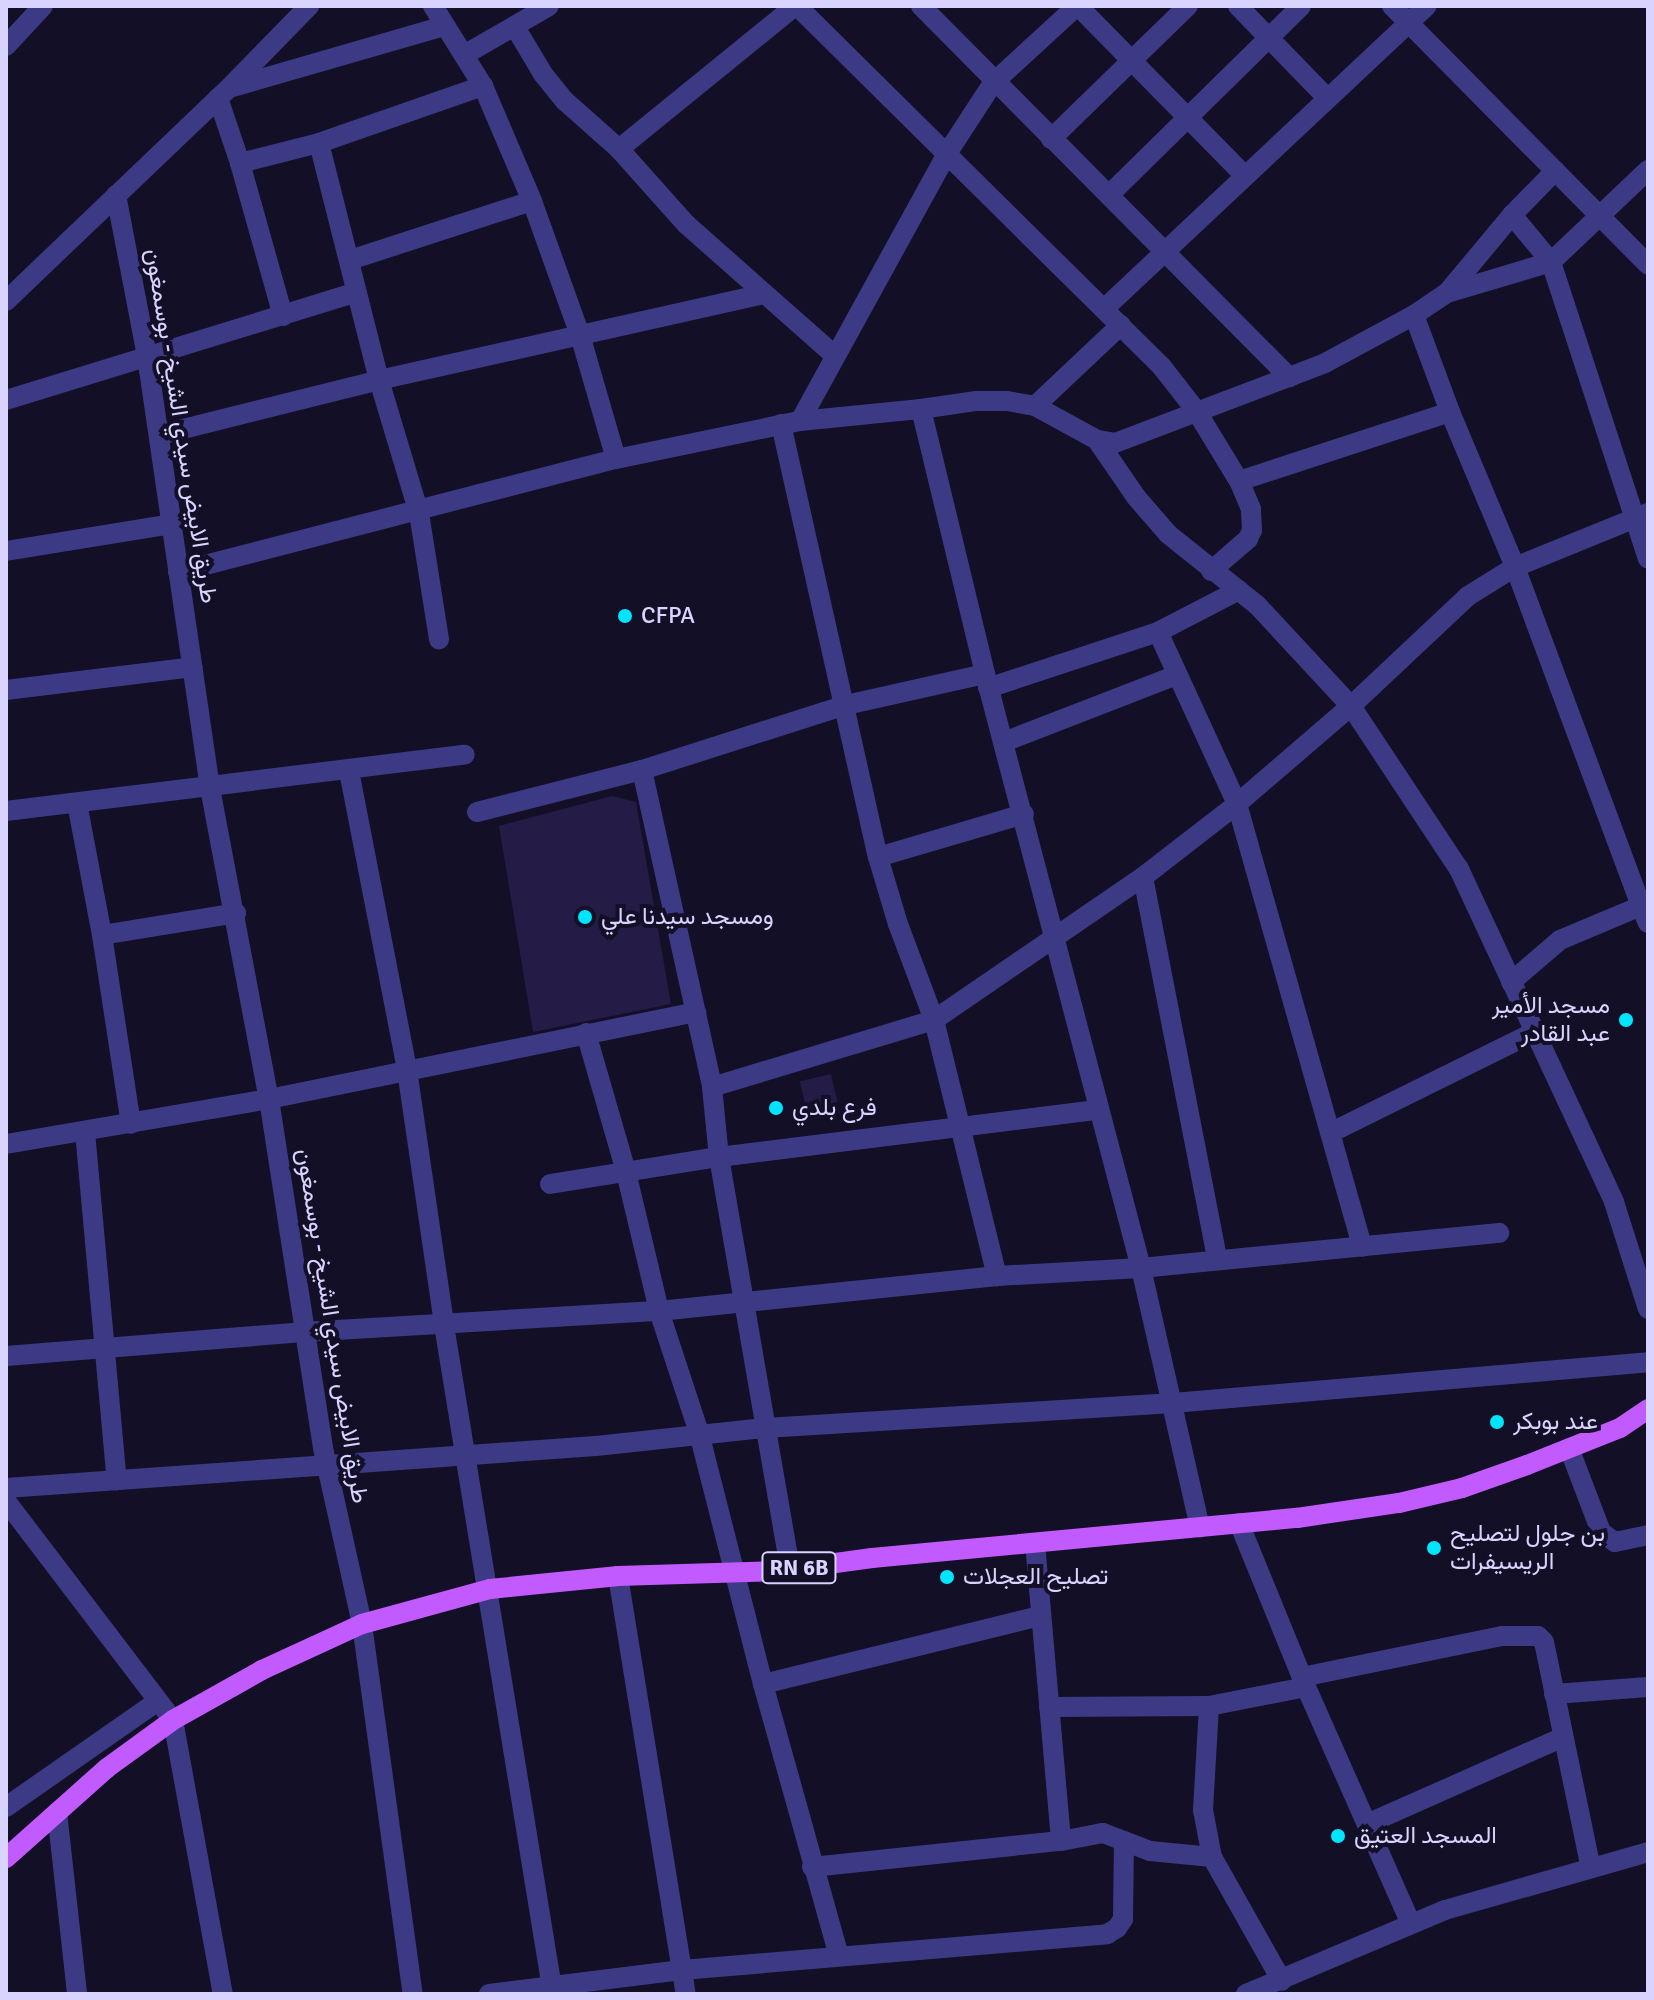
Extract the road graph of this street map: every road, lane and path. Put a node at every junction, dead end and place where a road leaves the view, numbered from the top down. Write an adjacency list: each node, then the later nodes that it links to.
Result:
1 (43, 6): 17 (street)
2 (309, 6): 22 (street)
3 (433, 6): 14 (street)
4 (549, 6): 15 (street)
5 (796, 6): 27 (street); 28 (street)
6 (1078, 6): 19 (street); 20 (street)
7 (1188, 6): 19 (street)
8 (1238, 6): 16 (street)
9 (1301, 6): 16 (street)
10 (1392, 6): 13 (street)
11 (1427, 6): 13 (street)
12 (935, 11): 20 (street)
13 (1409, 24): 23 (street); 31 (street)
14 (445, 26): 18 (street); 22 (street)
15 (515, 27): 18 (street); 27 (street)
16 (1269, 38): 23 (street); 24 (street)
17 (6, 46)
18 (464, 55): 21 (street)
19 (1131, 60): 24 (street); 25 (street)
20 (993, 83): 25 (street); 28 (street)
21 (483, 86): 26 (street); 35 (street)
22 (224, 93): 29 (street); 33 (street)
23 (1328, 99): 32 (street)
24 (1186, 117): 32 (street); 34 (street)
25 (1051, 139): 34 (street)
26 (319, 143): 29 (street); 39 (street)
27 (619, 149): 44 (street)
28 (948, 152): 46 (street); 52 (street)
29 (240, 163): 48 (street)
30 (1648, 170): 37 (street)
31 (1555, 171): 36 (street); 37 (street)
32 (1245, 176): 38 (street)
33 (116, 195): 45 (street); 51 (street, طريق الابيض سيدي الشيخ - بوسمغون)
34 (1109, 195): 38 (street)
35 (532, 201): 39 (street); 50 (street)
36 (1512, 215): 40 (street); 43 (street)
37 (1601, 218): 40 (street); 41 (street)
38 (1164, 252): 46 (street); 53 (street)
39 (350, 260): 42 (street)
40 (1551, 262): 43 (street); 66 (street)
41 (1648, 265)
42 (356, 292): 48 (street); 54 (street)
43 (1447, 293): 47 (street)
44 (764, 294): 50 (street); 52 (street)
45 (6, 301)
46 (1105, 308): 49 (street)
47 (1414, 315): 53 (street); 59 (street)
48 (283, 316): 51 (street)
49 (1121, 325): 56 (street); 58 (street)
50 (580, 335): 54 (street); 63 (street)
51 (147, 356): 55 (street); 61 (street, طريق الابيض سيدي الشيخ - بوسمغون)
52 (835, 356): 60 (street)
53 (1289, 377): 58 (street)
54 (379, 380): 61 (street); 65 (street)
55 (6, 400)
56 (1035, 406): 57 (street); 62 (street)
57 (921, 409): 60 (street); 78 (street)
58 (1197, 412): 62 (street); 64 (street)
59 (1450, 412): 64 (street); 70 (street)
60 (791, 423): 63 (street); 80 (street)
61 (159, 435): 67 (street, طريق الابيض سيدي الشيخ - بوسمغون)
62 (1097, 440): 71 (street)
63 (616, 459): 65 (street)
64 (1239, 481): 71 (street)
65 (419, 513): 72 (street); 75 (street)
66 (1641, 516): 69 (street); 70 (street)
67 (173, 524): 68 (street); 72 (street, طريق الابيض سيدي الشيخ - بوسمغون)
68 (6, 551)
69 (1648, 559)
70 (1515, 567): 81 (street); 94 (street)
71 (1211, 571): 73 (street)
72 (178, 572): 76 (street, طريق الابيض سيدي الشيخ - بوسمغون)
73 (1239, 590): 74 (street); 81 (street)
74 (1158, 632): 77 (street); 78 (street)
75 (439, 639)
76 (193, 667): 79 (street); 86 (street, طريق الابيض سيدي الشيخ - بوسمغون)
77 (1177, 675): 82 (street); 88 (street)
78 (986, 681): 80 (street); 82 (street)
79 (6, 690)
80 (846, 705): 84 (street); 92 (street)
81 (1351, 706): 88 (street); 98 (street)
82 (1004, 742): 91 (street)
83 (465, 755): 85 (street)
84 (642, 770): 90 (street); 99 (street)
85 (349, 771): 86 (street); 103 (street)
86 (210, 788): 87 (street); 95 (street, طريق الابيض سيدي الشيخ - بوسمغون)
87 (77, 803): 89 (street); 96 (street)
88 (1237, 804): 93 (street); 110 (street)
89 (6, 811)
90 (477, 812)
91 (1024, 814): 92 (street); 97 (street)
92 (878, 857): 100 (street)
93 (1143, 877): 97 (street); 117 (street)
94 (1646, 911): 98 (street)
95 (236, 913): 96 (street); 105 (street, طريق الابيض سيدي الشيخ - بوسمغون)
96 (102, 935): 107 (street)
97 (1055, 939): 100 (street); 106 (street)
98 (1511, 982): 101 (street)
99 (696, 1012): 102 (street); 104 (street)
100 (934, 1020): 104 (street); 108 (street)
101 (1534, 1032): 110 (street); 121 (street)
102 (586, 1033): 103 (street); 113 (street)
103 (407, 1070): 105 (street); 123 (street)
104 (712, 1087): 112 (street)
105 (269, 1099): 107 (street); 124 (street, طريق الابيض سيدي الشيخ - بوسمغون)
106 (1099, 1110): 108 (street); 118 (street)
107 (131, 1124): 109 (street)
108 (958, 1126): 112 (street); 119 (street)
109 (85, 1132): 111 (street); 125 (street)
110 (1332, 1132): 116 (street)
111 (6, 1142)
112 (719, 1157): 113 (street); 120 (street)
113 (626, 1172): 114 (street); 122 (street)
114 (550, 1184)
115 (1499, 1233): 116 (street)
116 (1362, 1247): 117 (street)
117 (1217, 1259): 118 (street)
118 (1141, 1268): 119 (street); 128 (street)
119 (997, 1276): 120 (street)
120 (745, 1303): 122 (street); 130 (street)
121 (1648, 1309)
122 (659, 1311): 123 (street); 131 (street)
123 (444, 1325): 124 (street); 133 (street)
124 (303, 1332): 125 (street); 134 (street, طريق الابيض سيدي الشيخ - بوسمغون)
125 (106, 1349): 126 (street); 135 (street)
126 (6, 1356)
127 (1648, 1362): 128 (street)
128 (1173, 1403): 130 (street); 139 (street)
129 (1648, 1409): 132 (main road, RN 6B)
130 (765, 1428): 131 (street); 142 (street)
131 (699, 1433): 133 (street); 143 (street)
132 (1569, 1448): 138 (main road, RN 6B); 140 (street)
133 (466, 1456): 134 (street); 145 (street)
134 (326, 1465): 135 (street); 147 (street, طريق الابيض سيدي الشيخ - بوسمغون)
135 (117, 1481): 136 (street)
136 (6, 1488)
137 (6, 1501): 152 (street)
138 (1239, 1523): 139 (main road, RN 6B); 148 (street)
139 (1200, 1527): 141 (main road, RN 6B)
140 (1648, 1535)
141 (1035, 1543): 142 (main road, RN 6B); 146 (street)
142 (790, 1569): 143 (main road, RN 6B)
143 (734, 1574): 144 (main road, RN 6B); 149 (street)
144 (618, 1576): 145 (main road, RN 6B); 169 (street)
145 (490, 1589): 147 (main road, RN 6B); 171 (street)
146 (1039, 1616): 149 (street); 154 (street)
147 (362, 1624): 155 (main road, RN 6B); 174 (street, طريق الابيض سيدي الشيخ - بوسمغون)
148 (1304, 1682): 151 (street); 153 (street); 159 (street)
149 (763, 1684): 165 (street)
150 (1648, 1687): 151 (street)
151 (1554, 1694): 156 (street)
152 (158, 1701): 155 (street); 157 (street)
153 (1209, 1706): 154 (street); 163 (street)
154 (1049, 1707): 160 (street)
155 (173, 1720): 158 (main road, RN 6B); 173 (street)
156 (1563, 1737): 159 (street); 166 (street)
157 (6, 1807)
158 (57, 1812): 164 (main road, RN 6B); 172 (street)
159 (1367, 1824): 167 (street)
160 (1061, 1841): 161 (street); 165 (street)
161 (1124, 1841): 163 (street); 168 (street)
162 (1648, 1852): 166 (street)
163 (1212, 1857): 170 (street)
164 (6, 1858)
165 (812, 1867): 168 (street)
166 (1591, 1868): 167 (street)
167 (1410, 1922): 170 (street)
168 (839, 1956): 169 (street)
169 (682, 1970): 171 (street); 176 (street)
170 (1282, 1981): 177 (street)
171 (553, 1991): 175 (street)
172 (77, 1994)
173 (223, 1994)
174 (413, 1994)
175 (489, 1994)
176 (686, 1994)
177 (1246, 1994)

